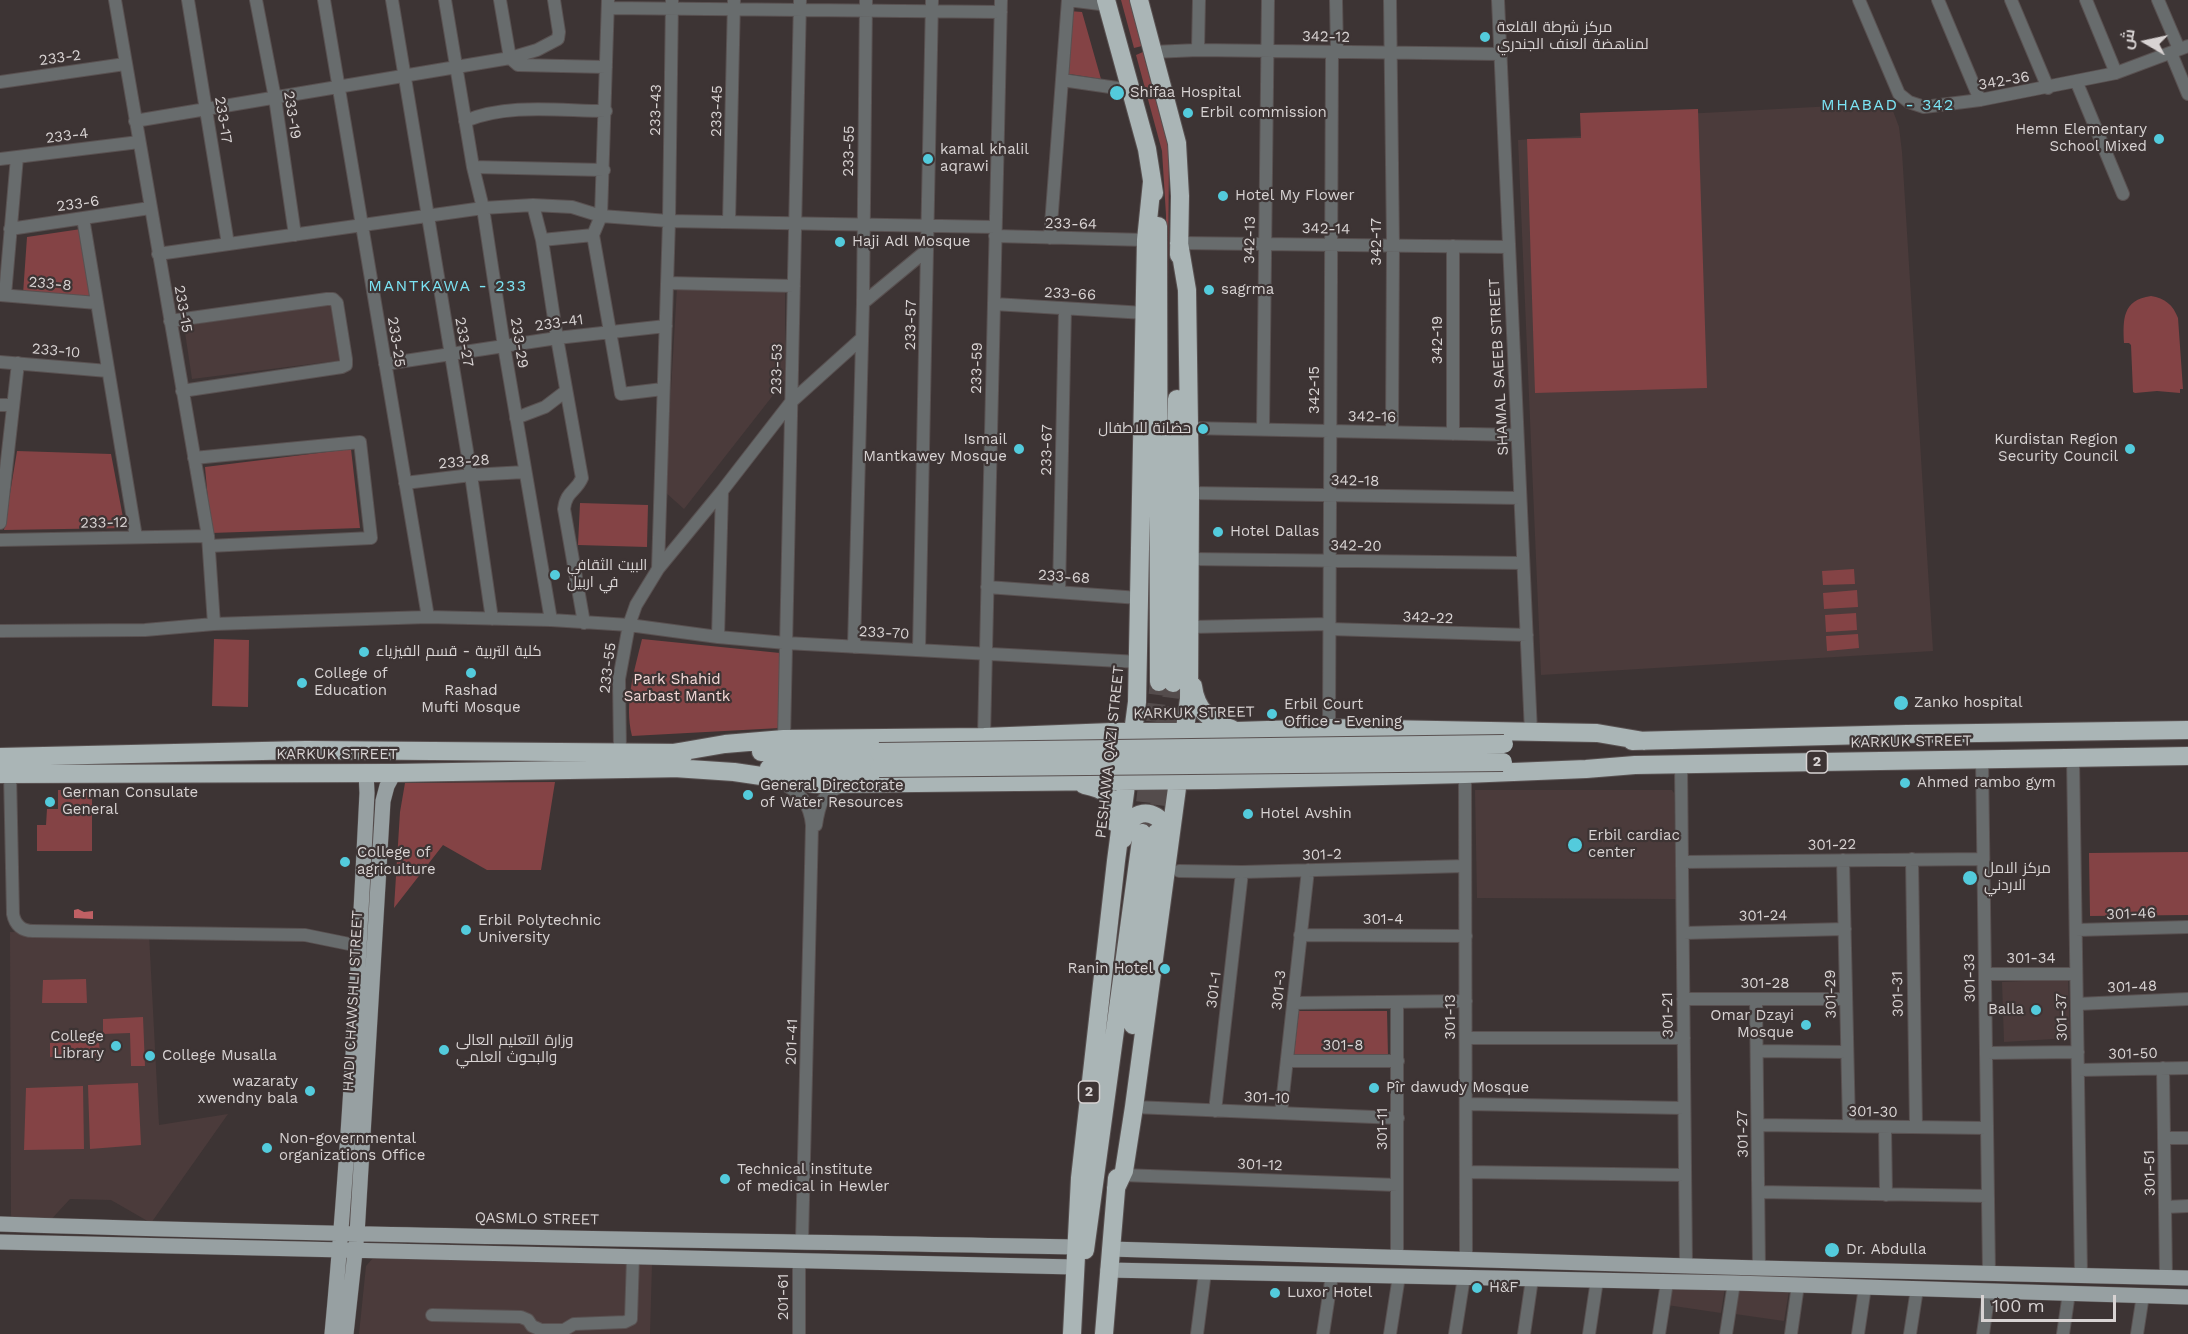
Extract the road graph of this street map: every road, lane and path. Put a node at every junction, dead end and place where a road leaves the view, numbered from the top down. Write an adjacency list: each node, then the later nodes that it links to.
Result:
1 (115, 0): 37 (street, 233-15)
2 (188, 0): 51 (street, 233-17)
3 (256, 0): 49 (street, 233-19)
4 (324, 0): 45 (street, 233-25)
5 (392, 0): 41 (street, 233-27)
6 (445, 0): 38 (street, 233-29)
7 (500, 0): 36 (street)
8 (554, 0): 36 (street)
9 (1068, 0): 21 (street); 42 (street)
10 (1139, 0): 32 (highway, PESHAWA QAZI STREET)
11 (1199, 0): 30 (street)
12 (1268, 0): 31 (street, 342-13)
13 (1336, 0): 33 (street, 342-15)
14 (1390, 0): 34 (street, 342-17)
15 (1498, 0): 35 (street, SHAMAL SAEEB STREET)
16 (1859, 0): 50 (street, 342-36)
17 (1938, 0): 50 (street)
18 (2011, 0): 46 (street)
19 (2086, 0): 40 (street)
20 (2158, 0): 29 (street)
21 (1107, 2): 47 (highway, PESHAWA QAZI STREET)
22 (608, 4): 23 (street); 39 (street)
23 (672, 4): 24 (street); 68 (street, 233-43)
24 (734, 4): 26 (street); 69 (street, 233-45)
25 (866, 4): 26 (street); 27 (street); 71 (street, 233-55)
26 (800, 5): 70 (street, 233-53)
27 (932, 5): 28 (street); 72 (street, 233-57)
28 (1001, 6): 75 (street, 233-59)
29 (2179, 49): 40 (street, 342-36); 48 (street)
30 (1198, 50): 31 (street, 342-12); 32 (street, 342-12)
31 (1267, 51): 33 (street, 342-12); 83 (street, 342-13)
32 (1153, 52): 81 (highway, PESHAWA QAZI STREET)
33 (1334, 52): 34 (street, 342-12); 84 (street, 342-15)
34 (1391, 52): 35 (street, 342-12); 85 (street, 342-17)
35 (1500, 54): 87 (street, SHAMAL SAEEB STREET)
36 (510, 58): 38 (street); 39 (street)
37 (125, 64): 43 (street, 233-2); 53 (street, 233-15)
38 (456, 67): 41 (street); 54 (street, 233-29)
39 (606, 67): 52 (street)
40 (2116, 74): 44 (street, 342-36)
41 (405, 77): 45 (street); 66 (street, 233-27)
42 (1062, 81): 47 (street); 78 (street)
43 (0, 82)
44 (2077, 83): 46 (street, 342-36); 61 (street)
45 (339, 87): 49 (street); 73 (street, 233-25)
46 (2048, 88): 50 (street, 342-36)
47 (1131, 90): 60 (highway, PESHAWA QAZI STREET)
48 (2188, 94)
49 (275, 98): 51 (street); 76 (street, 233-19)
50 (1980, 100)
51 (206, 109): 53 (street); 82 (street, 233-17)
52 (606, 111): 54 (street); 59 (street)
53 (135, 121): 55 (street, 233-15)
54 (465, 121): 58 (street, 233-29)
55 (139, 142): 56 (street, 233-4); 63 (street, 233-15)
56 (17, 157): 57 (street, 233-4); 74 (street)
57 (0, 159)
58 (473, 167): 59 (street); 64 (street, 233-29)
59 (604, 170): 65 (street)
60 (1152, 182): 80 (highway, PESHAWA QAZI STREET); 81 (highway, PESHAWA QAZI STREET)
61 (2122, 194)
62 (533, 205): 64 (street, 233-64); 65 (street, 233-64); 79 (street)
63 (150, 208): 67 (street, 233-6); 89 (street, 233-15)
64 (483, 208): 66 (street, 233-64); 103 (street, 233-29)
65 (601, 216): 68 (street, 233-64); 77 (street)
66 (427, 217): 73 (street, 233-64); 104 (street, 233-27)
67 (83, 218): 74 (street, 233-6); 93 (street)
68 (669, 221): 69 (street, 233-64); 90 (street, 233-43)
69 (729, 222): 70 (street, 233-64)
70 (795, 223): 71 (street, 233-64); 91 (street, 233-53)
71 (863, 224): 72 (street, 233-64); 94 (street, 233-55)
72 (928, 226): 75 (street, 233-64); 88 (street, 233-57)
73 (362, 227): 76 (street, 233-64); 107 (street, 233-25)
74 (10, 229): 92 (street)
75 (995, 232): 78 (street, 233-64); 95 (street, 233-59)
76 (295, 235): 82 (street, 233-64)
77 (593, 235): 79 (street); 100 (street)
78 (1050, 238): 80 (street, 233-64)
79 (542, 240): 101 (street)
80 (1146, 240): 97 (highway, PESHAWA QAZI STREET)
81 (1179, 243): 83 (street, 342-14); 115 (highway, PESHAWA QAZI STREET)
82 (228, 244): 89 (street, 233-64)
83 (1265, 244): 84 (street, 342-14); 116 (street, 342-13)
84 (1331, 244): 85 (street, 342-14); 117 (street, 342-15)
85 (1393, 245): 86 (street, 342-14); 118 (street, 342-17)
86 (1453, 246): 87 (street, 342-14); 119 (street, 342-19)
87 (1509, 247): 120 (street, SHAMAL SAEEB STREET)
88 (927, 250): 94 (street); 153 (street, 233-57)
89 (158, 254): 98 (street, 233-15)
90 (667, 283): 91 (street); 99 (street, 233-43)
91 (794, 286): 112 (street, 233-53)
92 (2, 295): 93 (street, 233-8)
93 (97, 303): 108 (street)
94 (863, 303): 102 (street, 233-55)
95 (994, 304): 96 (street, 233-66); 137 (street, 233-59)
96 (1065, 309): 97 (street, 233-66); 138 (street, 233-67)
97 (1145, 313): 139 (highway, PESHAWA QAZI STREET)
98 (170, 321): 110 (street, 233-15); 110 (street)
99 (666, 326): 100 (street, 233-41); 109 (street, 233-43)
100 (610, 332): 101 (street, 233-41); 109 (street)
101 (557, 338): 103 (street, 233-41); 111 (street)
102 (861, 339): 112 (street, 233-55); 152 (street, 233-55)
103 (504, 346): 104 (street, 233-41); 114 (street, 233-29)
104 (451, 354): 107 (street, 233-41); 123 (street, 233-27)
105 (0, 362): 106 (street, 233-10)
106 (18, 363): 108 (street, 233-10); 113 (street)
107 (385, 364): 124 (street, 233-25)
108 (108, 371): 130 (street)
109 (663, 389): 136 (street, 233-43)
110 (182, 390): 121 (street, 233-15)
111 (567, 391): 114 (street); 143 (street)
112 (791, 402): 125 (street, 233-55); 151 (street, 233-53)
113 (6, 405): 129 (street)
114 (516, 418): 122 (street, 233-29)
115 (1190, 428): 116 (street, 342-16); 126 (highway, PESHAWA QAZI STREET)
116 (1263, 429): 117 (street, 342-16)
117 (1330, 431): 118 (street, 342-16); 127 (street, 342-15)
118 (1392, 432): 119 (street, 342-16)
119 (1454, 434): 120 (street, 342-16)
120 (1517, 435): 128 (street, SHAMAL SAEEB STREET)
121 (194, 458): 132 (street, 233-15); 132 (street, 233-12)
122 (525, 472): 123 (street, 233-28); 142 (street, 233-29)
123 (471, 475): 124 (street, 233-28); 141 (street, 233-27)
124 (405, 483): 140 (street, 233-25)
125 (722, 491): 136 (street, 233-55); 150 (street)
126 (1190, 494): 127 (street, 342-18); 133 (highway, PESHAWA QAZI STREET)
127 (1330, 495): 128 (street, 342-18); 134 (street, 342-15)
128 (1520, 498): 135 (street, SHAMAL SAEEB STREET)
129 (0, 523)
130 (136, 537): 131 (street, 233-12); 132 (street, 233-12)
131 (0, 540)
132 (209, 541): 144 (street, 233-15)
133 (1189, 559): 134 (street, 342-20); 146 (highway, PESHAWA QAZI STREET)
134 (1329, 560): 135 (street, 342-20); 147 (street, 342-15)
135 (1523, 563): 149 (street, SHAMAL SAEEB STREET)
136 (658, 569): 145 (street, 233-55)
137 (987, 587): 138 (street, 233-68); 154 (street, 233-59)
138 (1059, 592): 139 (street, 233-68)
139 (1140, 603): 155 (highway); 156 (highway, PESHAWA QAZI STREET)
140 (428, 617): 141 (street, 233-70); 144 (street, 233-70)
141 (492, 619): 142 (street, 233-70)
142 (551, 620): 143 (street, 233-70)
143 (584, 622): 145 (street, 233-70)
144 (214, 624): 148 (street, 233-70)
145 (629, 625): 150 (street, 233-70); 172 (street, 233-55)
146 (1190, 627): 147 (street, 342-22); 155 (highway, PESHAWA QAZI STREET)
147 (1329, 627): 149 (street, 342-22); 158 (street, 342-15)
148 (0, 631)
149 (1527, 635): 163 (street, SHAMAL SAEEB STREET)
150 (718, 637): 151 (street, 233-70)
151 (786, 643): 152 (street, 233-70); 170 (street, 233-53)
152 (854, 647): 153 (street, 233-70)
153 (919, 650): 154 (street, 233-70)
154 (985, 654): 156 (street, 233-70); 169 (street, 233-59)
155 (1190, 659): 161 (highway); 168 (highway, PESHAWA QAZI STREET)
156 (1139, 662): 157 (highway, PESHAWA QAZI STREET)
157 (1137, 702): 162 (highway); 167 (highway)
158 (1329, 728): 159 (highway, KARKUK STREET / 2); 163 (highway, KARKUK STREET / 2)
159 (1261, 730): 161 (highway, KARKUK STREET / 2); 191 (highway)
160 (2188, 730): 166 (highway, KARKUK STREET / 2)
161 (1239, 731): 168 (highway, KARKUK STREET / 2)
162 (1112, 732): 164 (highway, KARKUK STREET); 167 (highway)
163 (1531, 732): 171 (highway, KARKUK STREET / 2)
164 (1058, 734): 169 (highway, KARKUK STREET); 193 (highway)
165 (1906, 734): 166 (highway, KARKUK STREET / 2); 171 (highway, KARKUK STREET / 2); 180 (highway)
166 (1953, 734): 181 (highway)
167 (1136, 735): 168 (highway, KARKUK STREET); 174 (highway); 189 (highway, PESHAWA QAZI STREET)
168 (1180, 736): 174 (highway, 2); 190 (highway, PESHAWA QAZI STREET)
169 (984, 737): 170 (highway, KARKUK STREET)
170 (784, 740): 179 (highway, KARKUK STREET)
171 (1644, 741): 173 (highway, KARKUK STREET)
172 (620, 751): 176 (highway, KARKUK STREET); 179 (highway, KARKUK STREET)
173 (1503, 753): 179 (highway, KARKUK STREET, bridge); 183 (highway, KARKUK STREET)
174 (1156, 756): 189 (highway); 190 (highway)
175 (2188, 756): 177 (highway, KARKUK STREET / 2)
176 (0, 757)
177 (2073, 758): 178 (highway, KARKUK STREET / 2); 211 (street, 301-37)
178 (1982, 759): 181 (highway, KARKUK STREET / 2); 201 (street, 301-33)
179 (674, 760): 185 (highway, KARKUK STREET); 188 (highway, KARKUK STREET)
180 (1908, 760): 181 (highway, KARKUK STREET / 2); 182 (highway, KARKUK STREET / 2)
181 (1953, 760)
182 (1681, 764): 183 (highway, KARKUK STREET / 2); 204 (street, 301-21)
183 (1635, 765): 187 (highway, KARKUK STREET / 2)
184 (366, 772): 185 (highway, KARKUK STREET); 186 (highway, KARKUK STREET); 196 (main road, HADI CHAWSHLI STREET)
185 (394, 773): 197 (main road, HADI CHAWSHLI STREET)
186 (5, 774): 215 (street)
187 (1465, 774): 191 (highway, KARKUK STREET / 2); 205 (street, 301-13)
188 (761, 776): 195 (highway, KARKUK STREET); 199 (street, 201-41)
189 (1132, 776): 190 (highway); 194 (highway, KARKUK STREET); 203 (highway, PESHAWA QAZI STREET / 2)
190 (1176, 778): 192 (highway, KARKUK STREET); 198 (highway, PESHAWA QAZI STREET)
191 (1264, 778): 192 (highway, KARKUK STREET / 2)
192 (1215, 780): 198 (highway, 2)
193 (1038, 781): 194 (highway, KARKUK STREET); 195 (highway, KARKUK STREET)
194 (1067, 782): 203 (highway)
195 (854, 783): 199 (street, 201-41)
196 (367, 793): 197 (main road); 215 (main road, HADI CHAWSHLI STREET)
197 (384, 794): 218 (main road, HADI CHAWSHLI STREET)
198 (1156, 836): 207 (highway, 2); 256 (highway, PESHAWA QAZI STREET); 308 (highway, PESHAWA QAZI STREET)
199 (813, 844): 267 (street, 201-41)
200 (1912, 859): 201 (street, 301-22); 202 (street, 301-22); 250 (street, 301-31)
201 (1983, 859): 216 (street, 301-33)
202 (1843, 860): 204 (street, 301-22); 210 (street, 301-29)
203 (1116, 861): 207 (highway); 270 (highway, PESHAWA QAZI STREET / 2)
204 (1682, 862): 212 (street, 301-21)
205 (1465, 866): 206 (street, 301-2); 214 (street, 301-13)
206 (1308, 870): 208 (street, 301-2); 213 (street, 301-3)
207 (1173, 871): 208 (street, 301-2); 242 (highway, PESHAWA QAZI STREET / 2)
208 (1242, 872): 244 (street, 301-1)
209 (2188, 927): 211 (street, 301-46)
210 (1845, 929): 212 (street, 301-24); 222 (street, 301-29)
211 (2076, 930): 217 (street, 301-37)
212 (1683, 933): 220 (street, 301-21)
213 (1300, 935): 214 (street, 301-4); 228 (street, 301-3)
214 (1466, 936): 226 (street, 301-13)
215 (359, 945): 219 (main road, HADI CHAWSHLI STREET)
216 (1985, 974): 217 (street, 301-34); 235 (street, 301-33)
217 (2076, 974): 229 (street, 301-37)
218 (373, 978): 219 (main road); 225 (main road, HADI CHAWSHLI STREET)
219 (356, 979): 224 (main road, HADI CHAWSHLI STREET)
220 (1683, 999): 221 (street, 301-28); 231 (street, 301-21)
221 (1756, 999): 222 (street, 301-28); 232 (street, 301-27)
222 (1846, 999): 233 (street, 301-29)
223 (2188, 999): 229 (street, 301-48)
224 (355, 1001): 225 (main road); 264 (main road, HADI CHAWSHLI STREET)
225 (372, 1001): 265 (main road, HADI CHAWSHLI STREET)
226 (1466, 1001): 227 (street); 230 (street, 301-13)
227 (1397, 1002): 228 (street); 237 (street, 301-11)
228 (1293, 1003): 236 (street, 301-3)
229 (2077, 1004): 234 (street, 301-37)
230 (1466, 1038): 231 (street); 241 (street, 301-13)
231 (1684, 1038): 243 (street, 301-21)
232 (1757, 1051): 233 (street); 247 (street, 301-27)
233 (1847, 1052): 248 (street, 301-29)
234 (2078, 1052): 235 (street); 240 (street, 301-37)
235 (1986, 1053): 251 (street, 301-33)
236 (1288, 1061): 237 (street, 301-8); 245 (street, 301-3)
237 (1398, 1061): 246 (street, 301-11)
238 (2163, 1068): 239 (street, 301-50); 240 (street, 301-50); 252 (street, 301-51)
239 (2188, 1068)
240 (2078, 1070): 290 (street, 301-37)
241 (1466, 1104): 243 (street); 254 (street, 301-13)
242 (1134, 1107): 244 (street, 301-10); 256 (highway, PESHAWA QAZI STREET / 2)
243 (1684, 1108): 255 (street, 301-21)
244 (1215, 1111): 245 (street, 301-10)
245 (1281, 1113): 246 (street, 301-10)
246 (1398, 1118): 257 (street, 301-11)
247 (1758, 1125): 248 (street, 301-30); 258 (street, 301-27)
248 (1849, 1126): 249 (street, 301-30)
249 (1886, 1127): 250 (street, 301-30); 259 (street)
250 (1916, 1127): 251 (street, 301-30)
251 (1987, 1128): 260 (street, 301-33)
252 (2164, 1138): 253 (street); 262 (street, 301-51)
253 (2188, 1138)
254 (1466, 1172): 255 (street); 278 (street, 301-13)
255 (1685, 1175): 281 (street, 301-21)
256 (1119, 1181): 257 (street, 301-12); 272 (highway, PESHAWA QAZI STREET / 2)
257 (1397, 1185): 276 (street, 301-11)
258 (1759, 1192): 259 (street); 283 (street, 301-27)
259 (1886, 1195): 260 (street)
260 (1988, 1196): 288 (street, 301-33)
261 (2188, 1206): 262 (street)
262 (2165, 1207): 293 (street, 301-51)
263 (0, 1224): 264 (main road, QASMLO STREET)
264 (341, 1234): 265 (main road, QASMLO STREET); 271 (main road, HADI CHAWSHLI STREET)
265 (357, 1234): 266 (main road, QASMLO STREET); 273 (main road, HADI CHAWSHLI STREET)
266 (675, 1238): 267 (main road, QASMLO STREET); 277 (main road)
267 (802, 1241): 269 (main road, QASMLO STREET)
268 (0, 1242): 271 (main road)
269 (987, 1245): 270 (main road, QASMLO STREET); 280 (main road)
270 (1075, 1247): 282 (highway, PESHAWA QAZI STREET / 2)
271 (340, 1249): 273 (main road); 309 (main road, HADI CHAWSHLI STREET)
272 (1110, 1249): 274 (main road); 284 (highway, PESHAWA QAZI STREET / 2)
273 (356, 1250): 275 (main road); 310 (main road, HADI CHAWSHLI STREET)
274 (1156, 1250): 276 (main road); 285 (main road)
275 (633, 1257): 277 (main road); 307 (street)
276 (1397, 1257): 278 (main road)
277 (673, 1258): 279 (main road)
278 (1466, 1259): 281 (main road)
279 (800, 1261): 280 (main road); 311 (street, 201-61)
280 (986, 1265): 282 (main road)
281 (1686, 1266): 283 (main road)
282 (1074, 1267): 308 (highway, PESHAWA QAZI STREET / 2)
283 (1759, 1268): 286 (main road)
284 (1108, 1270): 285 (main road); 312 (highway, PESHAWA QAZI STREET / 2)
285 (1155, 1271): 287 (main road)
286 (1891, 1271): 288 (main road); 301 (main road)
287 (1205, 1272): 289 (main road); 313 (street)
288 (1989, 1273): 290 (main road)
289 (1332, 1275): 291 (main road); 314 (street)
290 (2081, 1275): 293 (main road)
291 (1399, 1276): 292 (main road); 315 (street)
292 (1464, 1277): 295 (main road); 316 (street)
293 (2166, 1277): 294 (main road)
294 (2188, 1278)
295 (1532, 1279): 296 (main road); 317 (street)
296 (1597, 1280): 297 (main road); 318 (street)
297 (1667, 1282): 298 (main road); 319 (street)
298 (1734, 1283): 299 (main road); 320 (street)
299 (1798, 1285): 300 (main road); 321 (street)
300 (1866, 1287): 301 (main road); 322 (street)
301 (1890, 1288): 302 (main road)
302 (1917, 1289): 303 (main road); 323 (street)
303 (1989, 1291): 304 (main road); 324 (street)
304 (2069, 1293): 305 (main road); 325 (street)
305 (2143, 1295): 306 (main road); 326 (street)
306 (2188, 1297)
307 (432, 1315)
308 (1072, 1328)
309 (332, 1334)
310 (346, 1334)
311 (799, 1334)
312 (1104, 1334)
313 (1197, 1334)
314 (1323, 1334)
315 (1390, 1334)
316 (1455, 1334)
317 (1524, 1334)
318 (1589, 1334)
319 (1659, 1334)
320 (1726, 1334)
321 (1791, 1334)
322 (1858, 1334)
323 (1910, 1334)
324 (1983, 1334)
325 (2063, 1334)
326 (2137, 1334)

